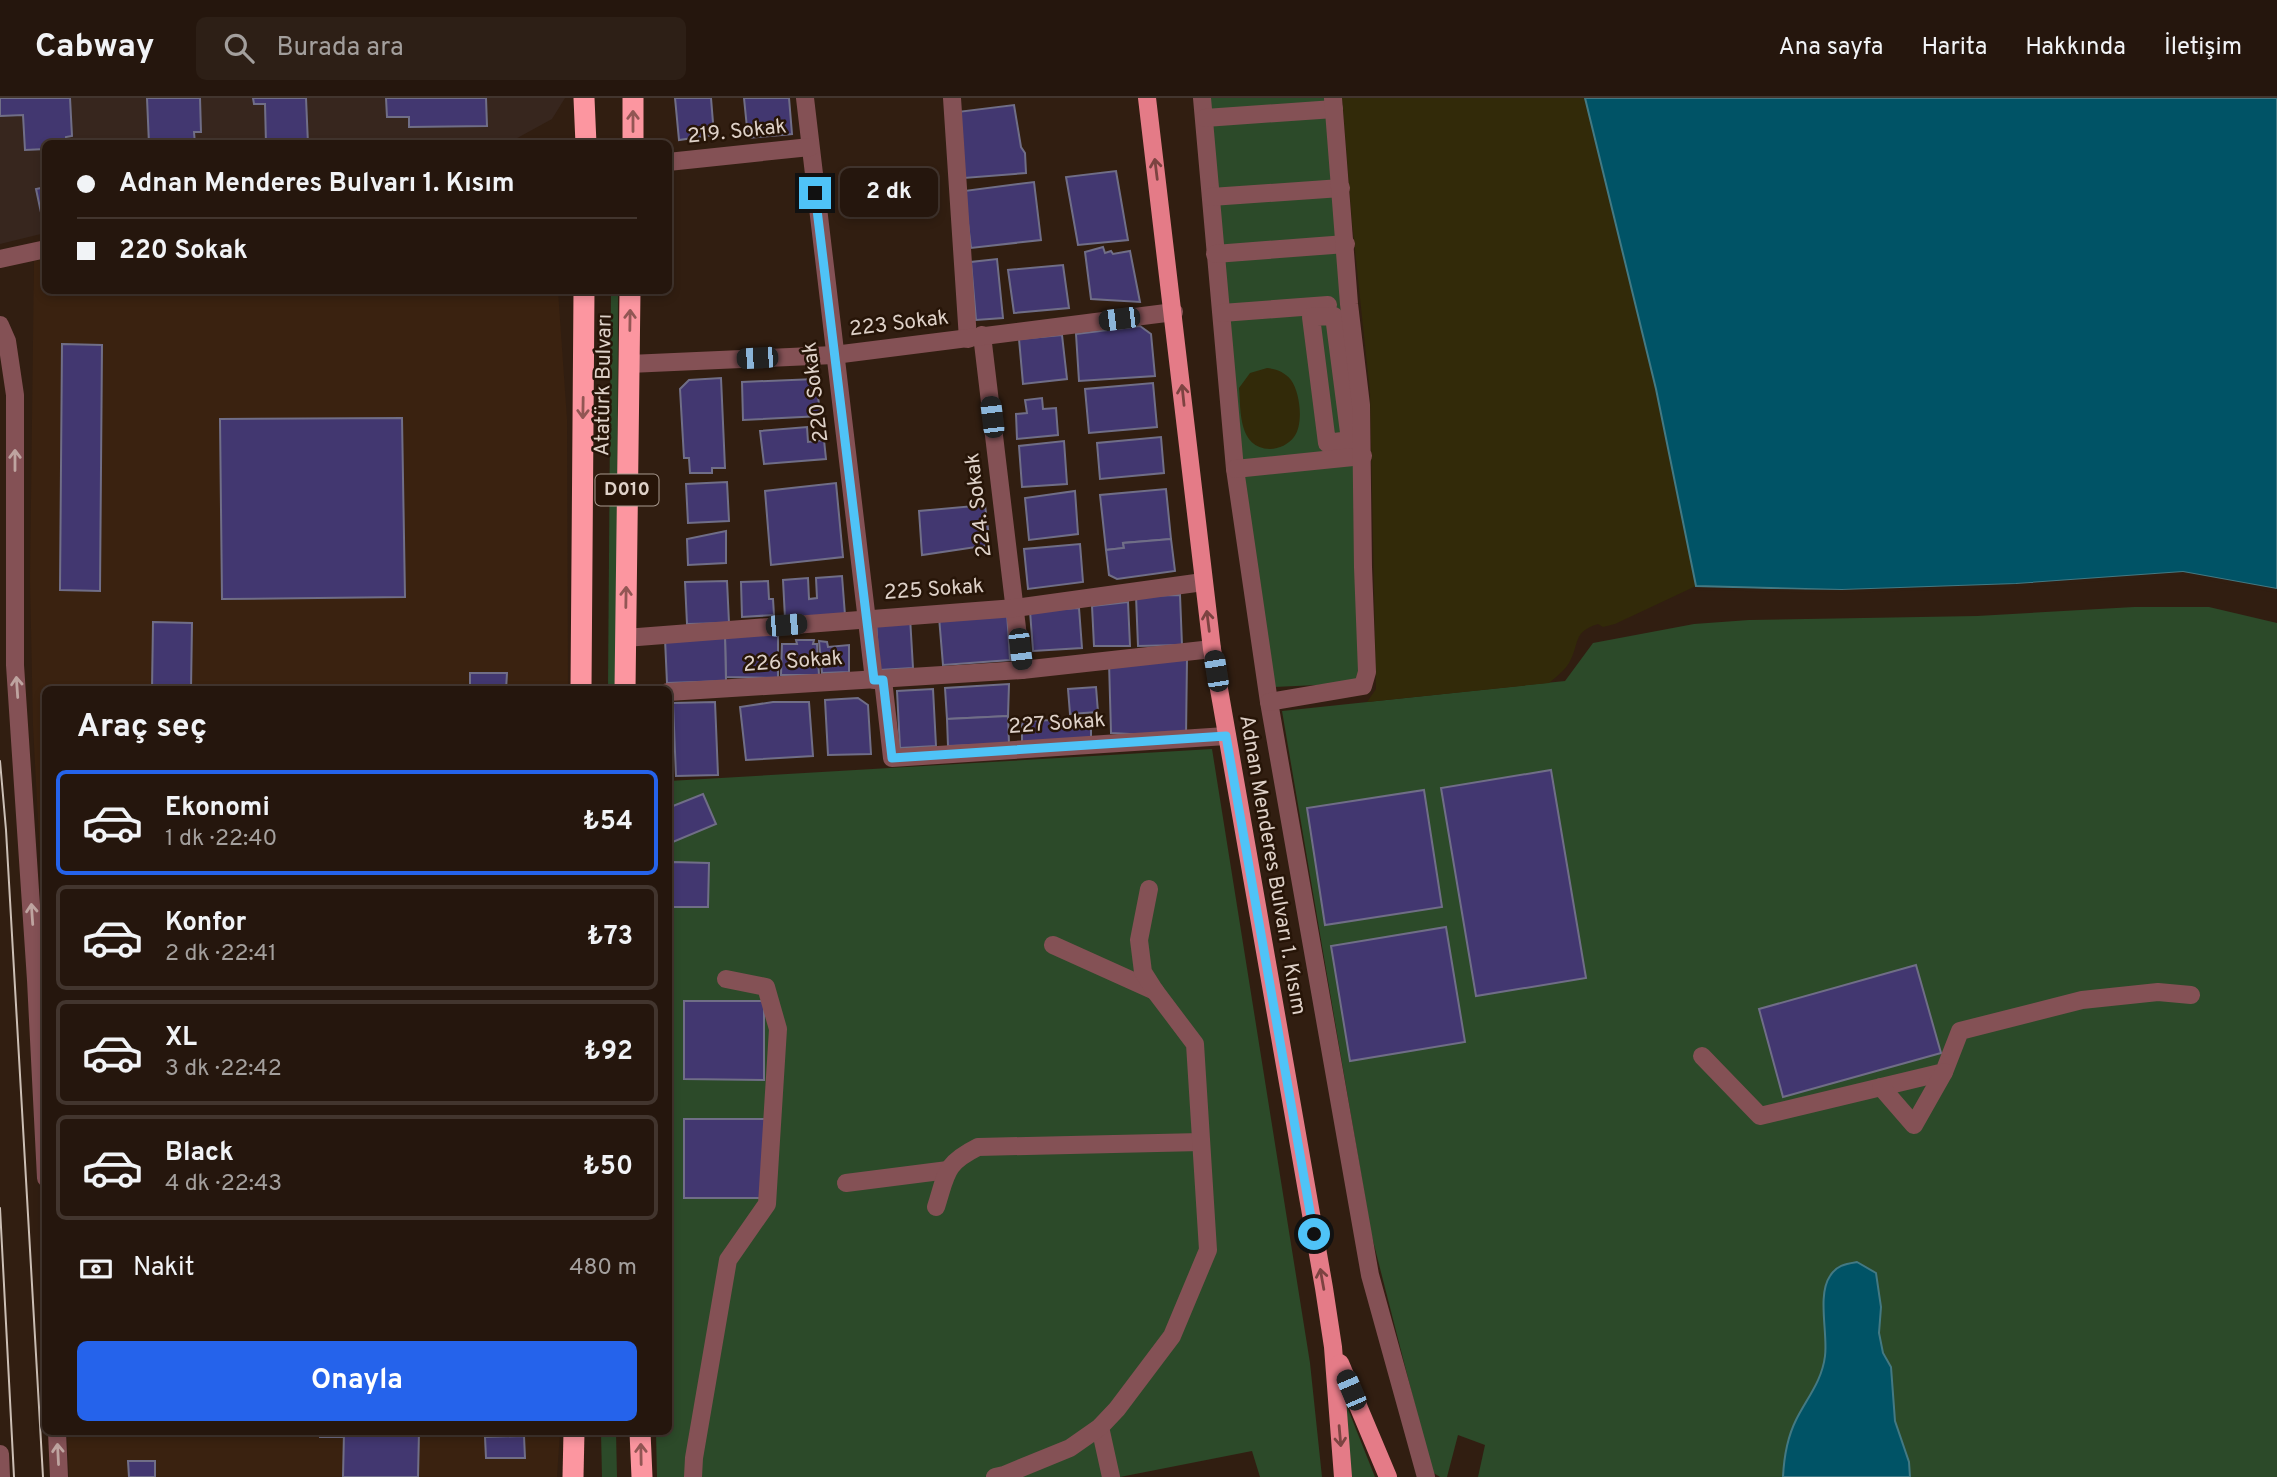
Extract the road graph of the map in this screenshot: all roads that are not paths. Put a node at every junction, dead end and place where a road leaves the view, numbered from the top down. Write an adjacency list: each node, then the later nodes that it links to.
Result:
1 (584, 98): 9 (highway)
2 (632, 98): 10 (highway, one-way to 2)
3 (804, 98): 11 (street, 220 Sokak)
4 (953, 98): 26 (street, 224. Sokak)
5 (1147, 98): 23 (main road, Adnan Menderes Bulvarı 1. Kısım, one-way to 5)
6 (1202, 98): 8 (street)
7 (1334, 104): 8 (street); 13 (street)
8 (1205, 118): 14 (street)
9 (585, 140)
10 (633, 140)
11 (810, 147): 12 (street, 219. Sokak); 27 (street, 220 Sokak)
12 (672, 162)
13 (1341, 188): 14 (street); 15 (street)
14 (1211, 197): 17 (street)
15 (1346, 244): 17 (street); 21 (street)
16 (42, 250): 18 (street)
17 (1215, 254): 24 (street)
18 (0, 259)
19 (584, 294): 39 (highway, Atatürk Bulvarı / D010, one-way to 39)
20 (630, 294): 28 (highway, Atatürk Bulvarı / D010, one-way to 20)
21 (1349, 304): 22 (street); 30 (street)
22 (1321, 311): 24 (street); 29 (street)
23 (1174, 312): 26 (street, 223 Sokak); 32 (main road, Adnan Menderes Bulvarı 1. Kısım, one-way to 23)
24 (1222, 313): 31 (street)
25 (0, 325): 53 (street, one-way to 25)
26 (975, 337): 27 (street, 223 Sokak); 33 (street, 224. Sokak)
27 (834, 355): 28 (street, 223 Sokak); 34 (street, 220 Sokak)
28 (629, 364): 35 (highway, Atatürk Bulvarı / D010, one-way to 28)
29 (1332, 450): 30 (street); 31 (street)
30 (1363, 456): 42 (street)
31 (1235, 469): 42 (street)
32 (1203, 582): 33 (street, 225 Sokak); 36 (main road, Adnan Menderes Bulvarı 1. Kısım, one-way to 32)
33 (1015, 608): 34 (street, 225 Sokak); 37 (street, 224. Sokak)
34 (867, 618): 35 (street, 225 Sokak); 38 (street, 220 Sokak)
35 (625, 638): 40 (highway, Atatürk Bulvarı / D010)
36 (1212, 649): 37 (street, 226 Sokak); 43 (main road, Adnan Menderes Bulvarı 1. Kısım)
37 (1022, 670): 38 (street, 226 Sokak)
38 (879, 680): 41 (street, 226 Sokak); 44 (street, 220 Sokak)
39 (581, 686)
40 (625, 686)
41 (672, 692)
42 (1269, 702): 73 (street)
43 (1226, 736): 44 (street, 227 Sokak); 58 (main road, Adnan Menderes Bulvarı 1. Kısım, one-way to 43)
44 (892, 758)
45 (1149, 889): 48 (street)
46 (1053, 945): 48 (street)
47 (726, 979): 68 (street)
48 (1154, 991): 54 (street)
49 (2191, 995): 51 (street)
50 (1702, 1056): 52 (street)
51 (1944, 1072): 52 (street); 52 (street)
52 (1881, 1087)
53 (42, 1099)
54 (1201, 1142): 55 (street); 59 (street)
55 (948, 1170): 56 (street); 57 (street)
56 (846, 1183)
57 (936, 1207)
58 (1333, 1347): 71 (main road, Adnan Menderes Bulvarı 1. Kısım, one-way to 71); 72 (main road, Adnan Menderes Bulvarı 1. Kısım)
59 (1100, 1427): 69 (street); 70 (street)
60 (57, 1435): 65 (street, one-way to 60)
61 (574, 1435): 66 (highway)
62 (640, 1435): 67 (highway, one-way to 62)
63 (0, 1454): 64 (street)
64 (1, 1477)
65 (59, 1477)
66 (573, 1477)
67 (642, 1477)
68 (693, 1477)
69 (995, 1477)
70 (1111, 1477)
71 (1343, 1477)
72 (1388, 1477)
73 (1426, 1477)

